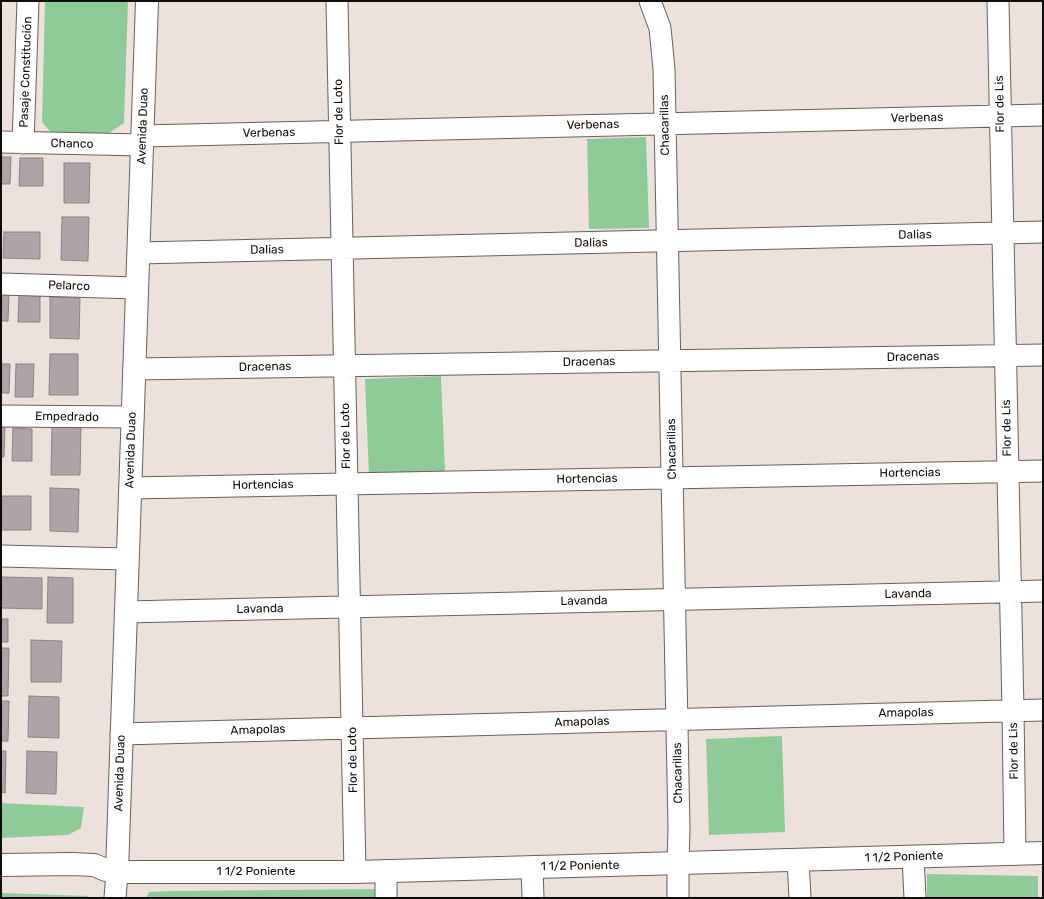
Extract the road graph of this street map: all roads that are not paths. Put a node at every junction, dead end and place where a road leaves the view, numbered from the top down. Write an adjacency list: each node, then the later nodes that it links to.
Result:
1 (28, 1): 12 (street, Pasaje Constitución)
2 (147, 1): 10 (street, Avenida Duao)
3 (337, 1): 9 (street, Flor de Loto)
4 (650, 1): 8 (street, Chacarillas)
5 (998, 1): 7 (street, Flor de Lis)
6 (1043, 115): 7 (street, Verbenas)
7 (1001, 116): 8 (street, Verbenas); 14 (street, Flor de Lis)
8 (665, 123): 9 (street, Verbenas); 15 (street, Chacarillas)
9 (340, 131): 10 (street, Verbenas); 16 (street, Flor de Loto)
10 (142, 140): 12 (street, Chanco); 17 (street, Avenida Duao)
11 (1, 142): 12 (street, Chanco)
12 (23, 143)
13 (1043, 232): 14 (street, Dalias)
14 (1003, 233): 15 (street, Dalias); 20 (street, Flor de Lis)
15 (668, 241): 16 (street, Dalias); 22 (street, Chacarillas)
16 (342, 248): 17 (street, Dalias); 23 (street, Flor de Loto)
17 (138, 253): 19 (street, Avenida Duao)
18 (1, 284): 19 (street, Pelarco)
19 (137, 288): 24 (street, Avenida Duao)
20 (1006, 355): 21 (street, Dracenas); 22 (street, Dracenas); 28 (street, Flor de Lis)
21 (1043, 355)
22 (670, 361): 23 (street, Dracenas); 29 (street, Chacarillas)
23 (345, 366): 24 (street, Dracenas); 30 (street, Flor de Loto)
24 (134, 369): 26 (street, Avenida Duao)
25 (1, 416): 26 (street, Empedrado)
26 (133, 417): 31 (street, Avenida Duao)
27 (1043, 471): 28 (street, Hortencias)
28 (1008, 472): 29 (street, Hortencias); 34 (street, Flor de Lis)
29 (672, 478): 30 (street, Hortencias); 36 (street, Chacarillas)
30 (347, 484): 31 (street, Hortencias); 37 (street, Flor de Loto)
31 (130, 488): 33 (street, Avenida Duao)
32 (1, 556): 33 (street)
33 (128, 559): 38 (street, Avenida Duao)
34 (1010, 591): 35 (street, Lavanda); 36 (street, Lavanda); 39 (street, Flor de Lis)
35 (1043, 591)
36 (674, 599): 37 (street, Lavanda); 41 (street, Chacarillas)
37 (350, 607): 38 (street, Lavanda); 42 (street, Flor de Loto)
38 (126, 612): 43 (street, Avenida Duao)
39 (1013, 710): 40 (street, Amapolas); 41 (street, Amapolas); 45 (street, Flor de Lis)
40 (1043, 710)
41 (677, 719): 42 (street, Amapolas); 48 (street, Chacarillas)
42 (352, 728): 43 (street, Amapolas); 53 (street, Flor de Loto)
43 (121, 734): 52 (street, Avenida Duao)
44 (1043, 853): 45 (street, 1 1/2 Poniente)
45 (1015, 854): 46 (street, 1 1/2 Poniente)
46 (913, 857): 47 (street, 1 1/2 Poniente); 59 (street)
47 (798, 860): 48 (street, 1 1/2 Poniente); 58 (street)
48 (678, 863): 50 (street, 1 1/2 Poniente); 57 (street, Chacarillas)
49 (1, 865): 52 (street, 1 1/2 Poniente)
50 (532, 867): 51 (street, 1 1/2 Poniente); 56 (street)
51 (386, 871): 53 (street, 1 1/2 Poniente); 55 (street)
52 (116, 872): 53 (street, 1 1/2 Poniente); 54 (street, Avenida Duao)
53 (355, 872)
54 (115, 898)
55 (386, 898)
56 (533, 898)
57 (678, 898)
58 (800, 898)
59 (915, 898)

